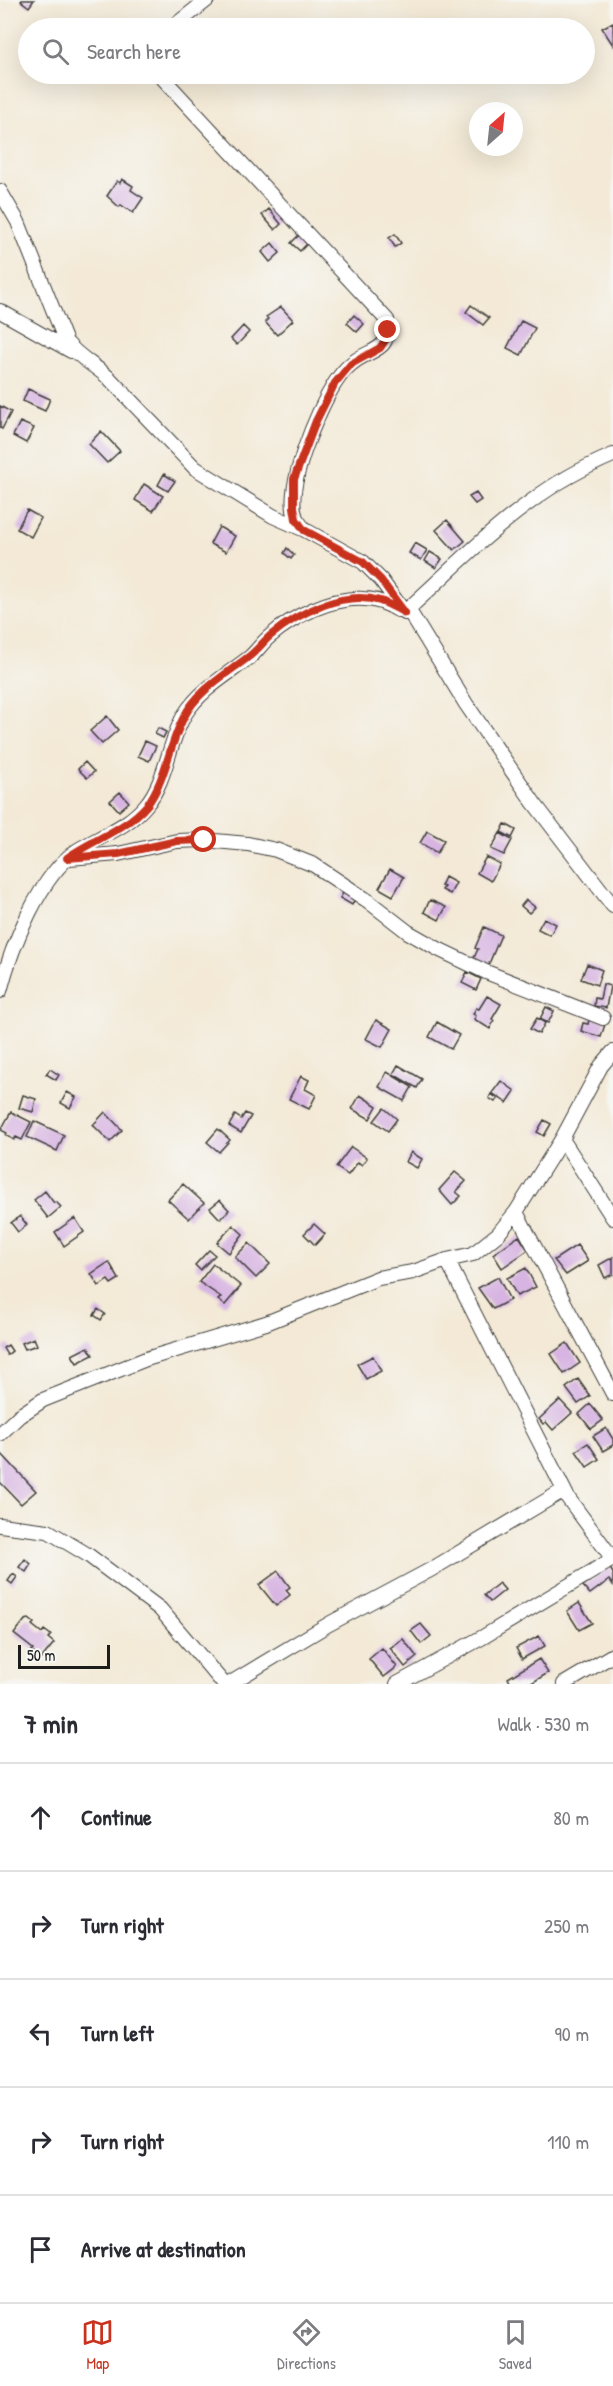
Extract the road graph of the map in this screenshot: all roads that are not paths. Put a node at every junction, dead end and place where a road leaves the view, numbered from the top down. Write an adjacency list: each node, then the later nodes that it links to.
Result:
1 (207, 0): 2 (street)
2 (184, 18)
3 (168, 84): 8 (street)
4 (0, 191): 6 (street)
5 (0, 311): 6 (street)
6 (74, 353): 8 (street)
7 (613, 455): 9 (street)
8 (304, 530): 9 (street)
9 (406, 611): 10 (street); 11 (street)
10 (67, 858): 12 (street); 13 (street)
11 (613, 906)
12 (0, 991)
13 (603, 1018)
14 (613, 1052): 15 (street)
15 (562, 1139): 16 (street); 17 (street)
16 (516, 1212): 18 (street); 19 (street)
17 (613, 1218)
18 (447, 1260): 20 (street); 21 (street)
19 (613, 1394)
20 (0, 1433)
21 (564, 1490): 24 (street); 27 (street)
22 (0, 1525): 25 (street)
23 (613, 1655): 28 (street)
24 (246, 1679): 26 (street)
25 (224, 1684)
26 (229, 1684)
27 (397, 1684)
28 (564, 1684)

